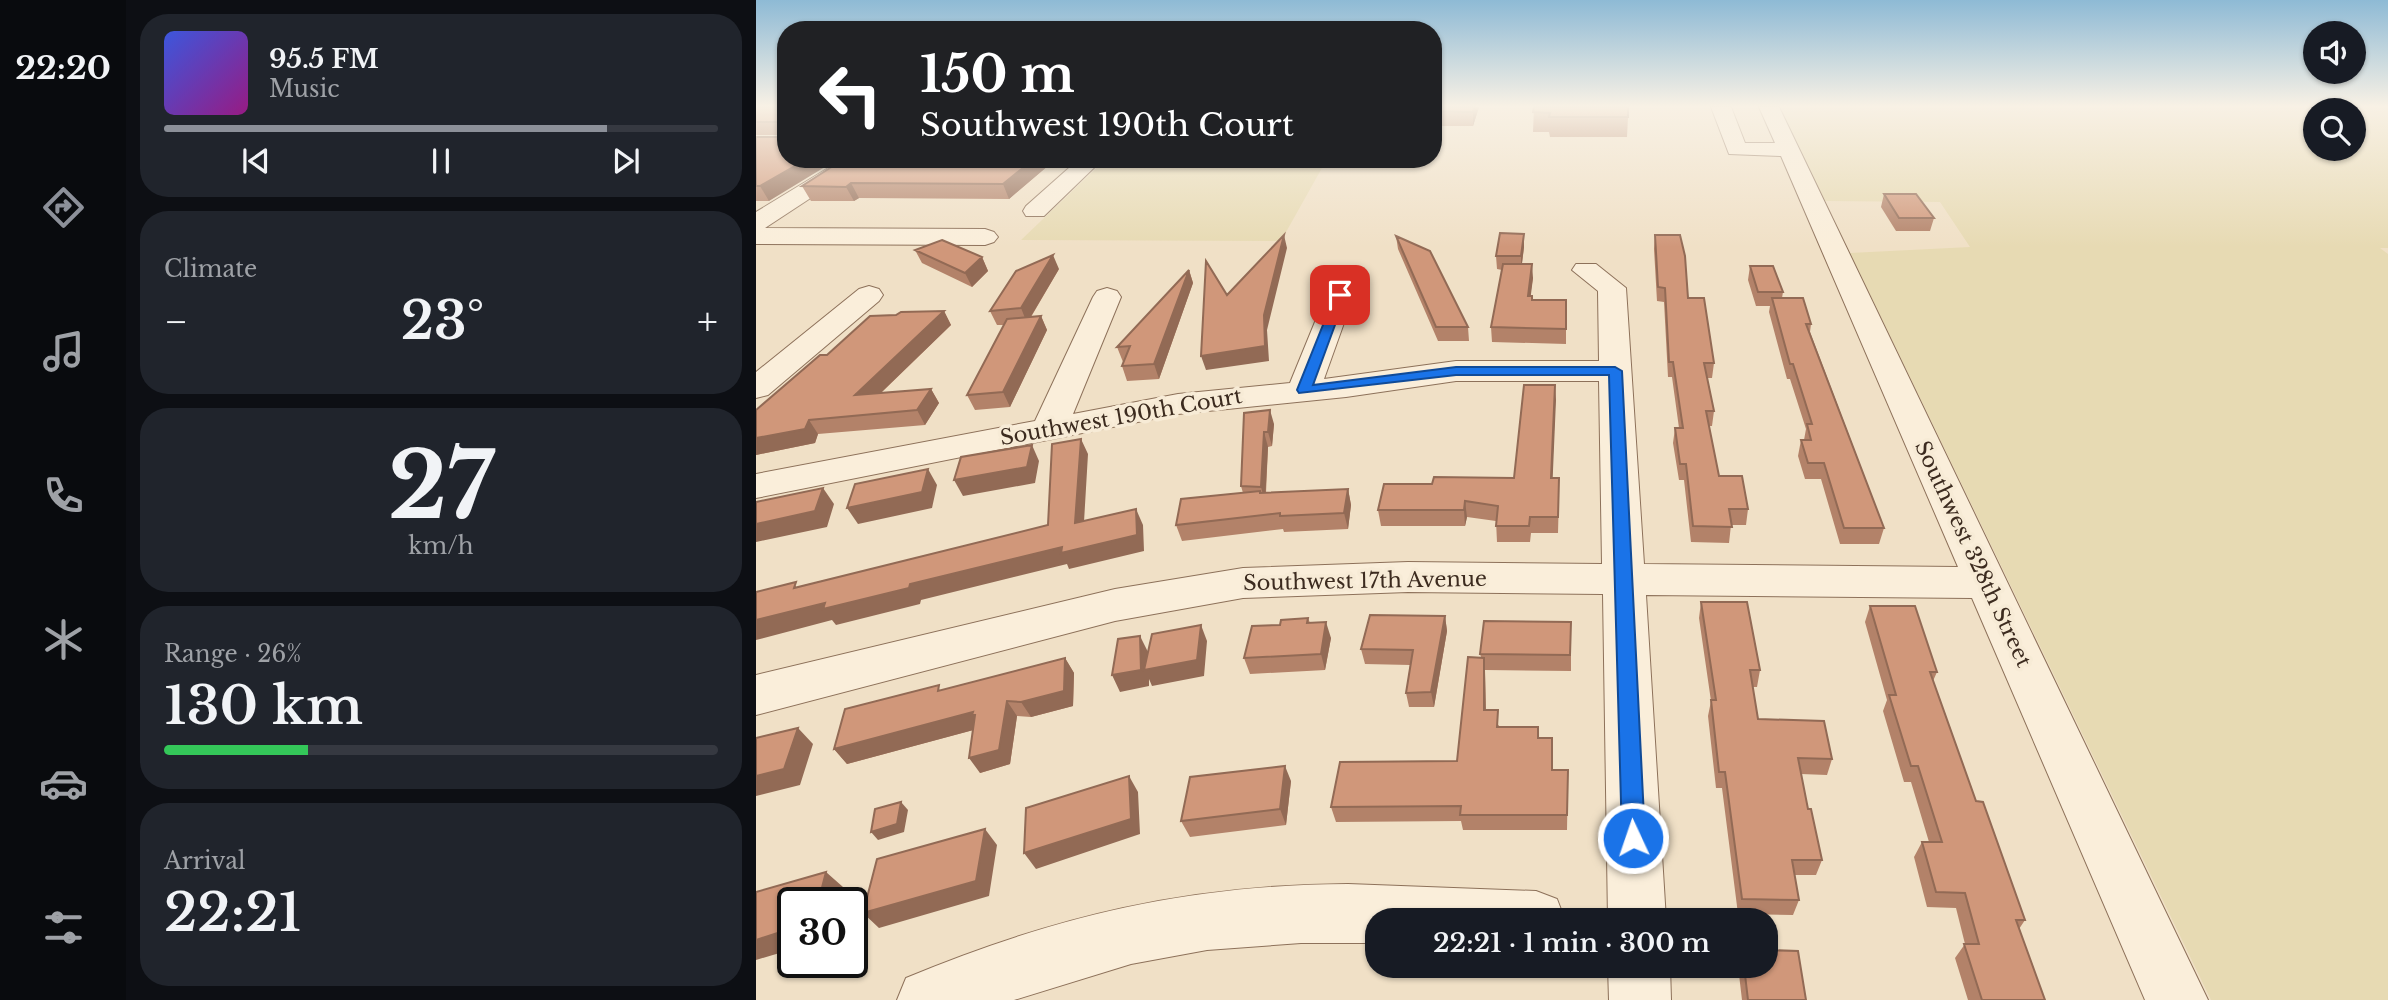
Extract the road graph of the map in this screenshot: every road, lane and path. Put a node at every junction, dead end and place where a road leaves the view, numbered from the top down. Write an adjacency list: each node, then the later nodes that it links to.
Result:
1 (1789, 154): 20 (street, Southwest 328th Street)
2 (845, 168): 5 (street)
3 (1082, 168): 6 (street)
4 (756, 204): 5 (street)
5 (787, 205): 7 (street)
6 (1035, 211)
7 (756, 223)
8 (756, 236): 9 (street)
9 (985, 237)
10 (1586, 270): 14 (street)
11 (869, 295): 15 (street)
12 (1340, 295): 16 (street)
13 (1107, 297): 17 (street)
14 (1615, 371): 16 (street, Southwest 190th Court); 19 (street)
15 (756, 388)
16 (1304, 390): 17 (street, Southwest 190th Court)
17 (1051, 427): 18 (street, Southwest 190th Court)
18 (756, 486)
19 (1621, 579): 20 (street, Southwest 17th Avenue); 21 (street, Southwest 17th Avenue); 22 (street)
20 (1986, 583): 27 (street, Southwest 328th Street)
21 (756, 695)
22 (1636, 908)
23 (1365, 916): 25 (street)
24 (1639, 978): 26 (street)
25 (928, 1000)
26 (1640, 1000)
27 (2178, 1000)

